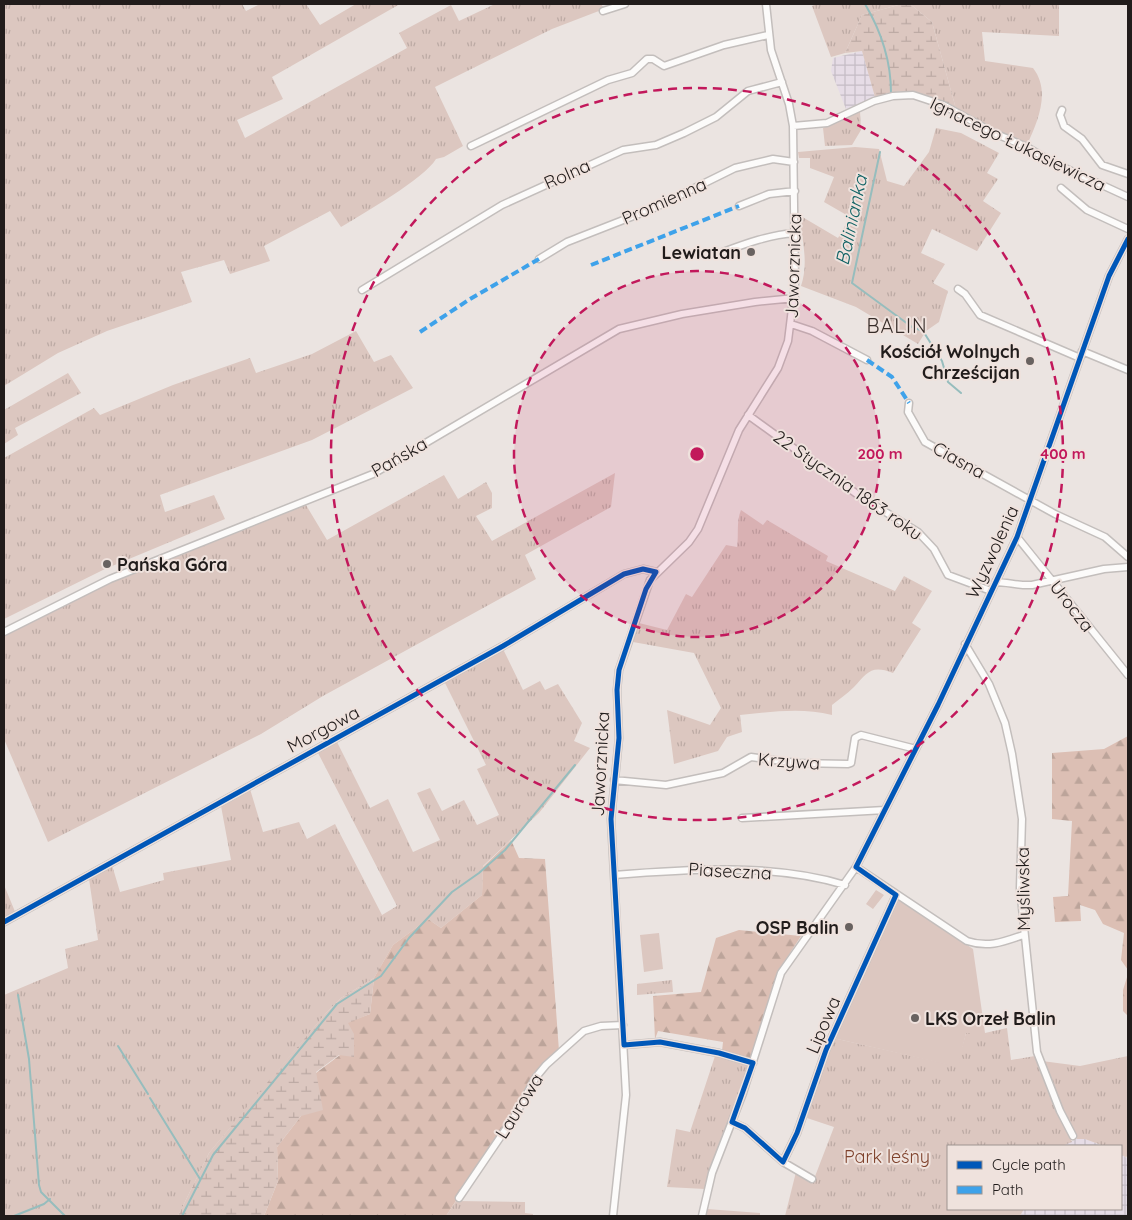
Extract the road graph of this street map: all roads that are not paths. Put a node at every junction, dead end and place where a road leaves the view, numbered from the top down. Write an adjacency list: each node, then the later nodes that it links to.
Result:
1 (625, 4): 3 (street)
2 (766, 4): 4 (street, Jaworznicka)
3 (604, 11)
4 (768, 35): 5 (street, Jaworznicka); 8 (street)
5 (782, 82): 7 (street, Jaworznicka); 21 (street, Rolna)
6 (1062, 110): 10 (street)
7 (793, 126): 9 (street, Jaworznicka); 13 (street, Ignacego Łukasiewicza)
8 (471, 146)
9 (794, 162): 12 (street, Jaworznicka); 19 (street, Promienna)
10 (1128, 174)
11 (1061, 188): 15 (street)
12 (795, 191): 14 (street); 16 (street, Jaworznicka)
13 (1128, 197)
14 (739, 206)
15 (1128, 229)
16 (795, 233): 18 (street); 22 (street, Jaworznicka)
17 (1128, 239): 24 (street, Wyzwolenia)
18 (723, 252)
19 (539, 259)
20 (958, 289): 24 (street)
21 (362, 290)
22 (795, 298): 23 (street, Jaworznicka); 37 (street, Pańska)
23 (791, 324): 25 (street); 28 (street, Jaworznicka)
24 (1081, 354): 26 (street); 29 (street, Wyzwolenia)
25 (867, 360)
26 (1128, 370)
27 (909, 403): 29 (street, Ciasna)
28 (748, 415): 33 (street, Jaworznicka); 36 (street, 22 Stycznia 1863 roku)
29 (1031, 500): 30 (street, Wyzwolenia); 31 (street, Ciasna)
30 (1018, 537): 34 (street, Urocza); 35 (street, Wyzwolenia)
31 (1128, 557)
32 (1128, 567): 34 (street)
33 (656, 572): 41 (street, Jaworznicka); 48 (street, Morgowa)
34 (1052, 580): 35 (street); 39 (street, Urocza)
35 (996, 582): 36 (street, Wyzwolenia)
36 (991, 591): 38 (street, Wyzwolenia)
37 (4, 632)
38 (965, 644): 40 (street, Wyzwolenia); 49 (street, Myśliwska)
39 (1128, 675)
40 (916, 749): 41 (street, Krzywa); 42 (street, Wyzwolenia)
41 (614, 780): 45 (street, Jaworznicka)
42 (885, 810): 43 (street); 44 (street, Wyzwolenia)
43 (742, 818)
44 (856, 867): 46 (street, Wyzwolenia); 47 (street)
45 (614, 875): 46 (street, Piaseczna); 50 (street, Jaworznicka)
46 (845, 886): 52 (street, Wyzwolenia)
47 (896, 894): 49 (street); 55 (street, Lipowa)
48 (4, 922)
49 (1023, 935): 54 (street, Myśliwska)
50 (623, 1025): 51 (street, Jaworznicka); 57 (street, Laurowa)
51 (624, 1044): 52 (street); 58 (street)
52 (753, 1063): 53 (street, Wyzwolenia)
53 (732, 1122): 55 (street); 59 (street, Wyzwolenia)
54 (1073, 1136)
55 (783, 1162): 56 (street)
56 (812, 1179)
57 (459, 1198)
58 (613, 1216)
59 (702, 1216)

